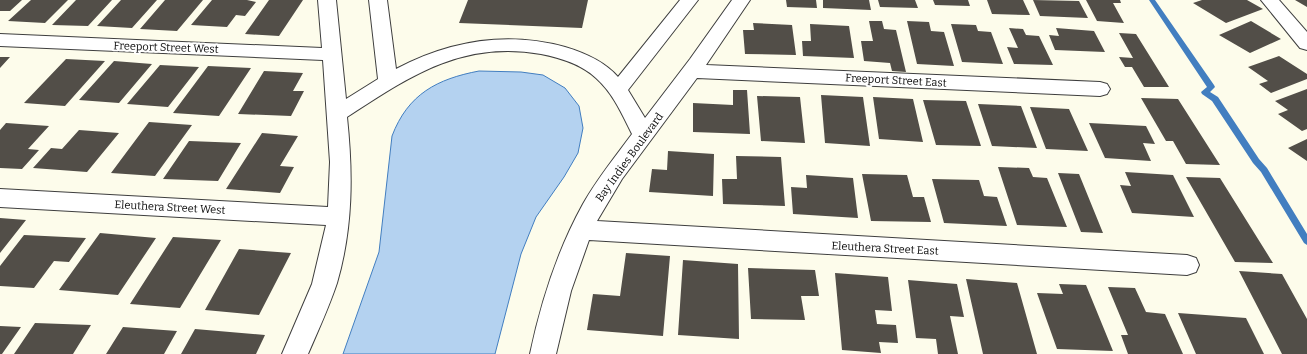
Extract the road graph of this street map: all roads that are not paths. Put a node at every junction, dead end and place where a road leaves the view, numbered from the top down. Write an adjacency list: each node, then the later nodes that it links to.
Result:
1 (327, 0): 8 (street)
2 (378, 0): 10 (street)
3 (689, 0): 12 (street)
4 (741, 0): 9 (street, Bay Indies Boulevard)
5 (1270, 0): 7 (street)
6 (0, 40): 8 (street, Freeport Street West)
7 (1307, 44)
8 (332, 54): 13 (street)
9 (692, 71): 11 (street, Freeport Street East); 14 (street, Bay Indies Boulevard)
10 (388, 81): 12 (street); 13 (street)
11 (1100, 89)
12 (618, 90): 14 (street)
13 (337, 114): 16 (street)
14 (644, 136): 17 (street, Bay Indies Boulevard)
15 (0, 198): 16 (street, Eleuthera Street West)
16 (340, 217): 19 (street)
17 (582, 230): 18 (street, Eleuthera Street East); 20 (street, Bay Indies Boulevard)
18 (1187, 265)
19 (295, 354)
20 (543, 354)

